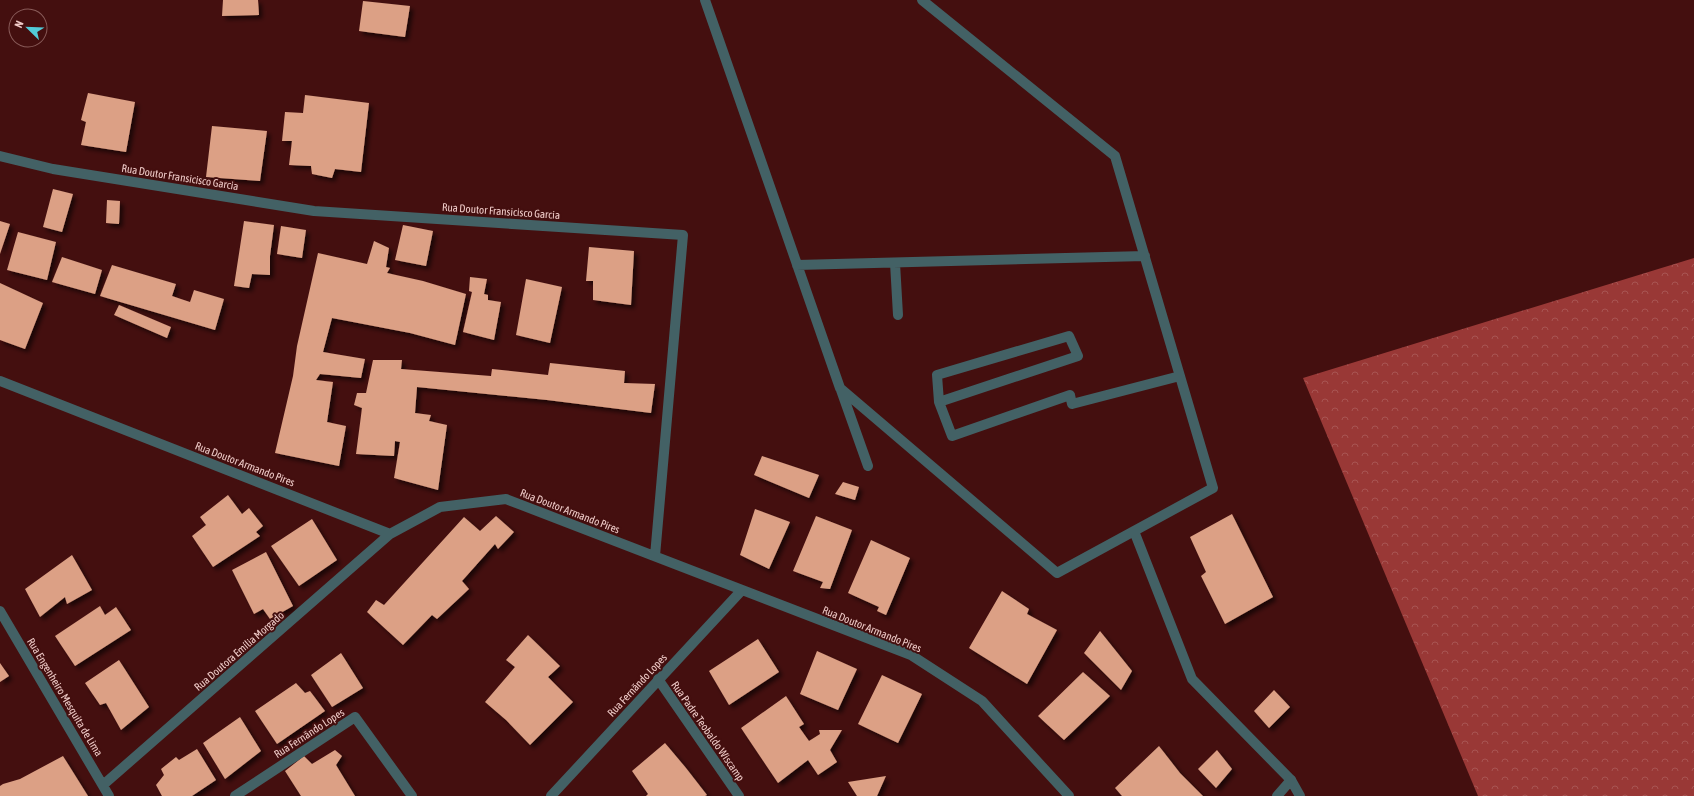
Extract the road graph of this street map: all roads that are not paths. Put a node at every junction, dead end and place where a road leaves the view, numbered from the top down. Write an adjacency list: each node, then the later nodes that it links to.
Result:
1 (705, 0): 6 (street)
2 (922, 0): 4 (street)
3 (0, 156): 15 (street, Rua Doutor Fransicisco Garcia)
4 (1145, 256): 5 (street); 8 (street)
5 (895, 263): 6 (street); 7 (street)
6 (797, 265): 10 (street)
7 (898, 315)
8 (1180, 376): 11 (street); 13 (street)
9 (0, 381): 14 (street, Rua Doutor Armando Pires)
10 (840, 388): 12 (street); 13 (street)
11 (938, 402): 11 (street)
12 (868, 466)
13 (1134, 531): 19 (street)
14 (390, 534): 15 (street, Rua Doutor Armando Pires); 20 (street, Rua Doutora Emília Morgado)
15 (655, 556): 16 (street, Rua Doutor Armando Pires)
16 (742, 590): 18 (street, Rua Fernãndo Lopes); 26 (street, Rua Doutor Armando Pires)
17 (0, 611): 20 (street, Rua Engenheiro Mesquita de Lima)
18 (658, 679): 24 (street, Rua Fernãndo Lopes); 25 (street, Rua Padre Teobaldo Wiscamp)
19 (1291, 780): 27 (street); 28 (street)
20 (103, 785): 21 (street, Rua Engenheiro Mesquita de Lima)
21 (109, 796)
22 (235, 796): 23 (street, Rua Fernãndo Lopes)
23 (412, 796)
24 (550, 796)
25 (739, 796)
26 (1069, 796)
27 (1277, 796)
28 (1300, 796)

